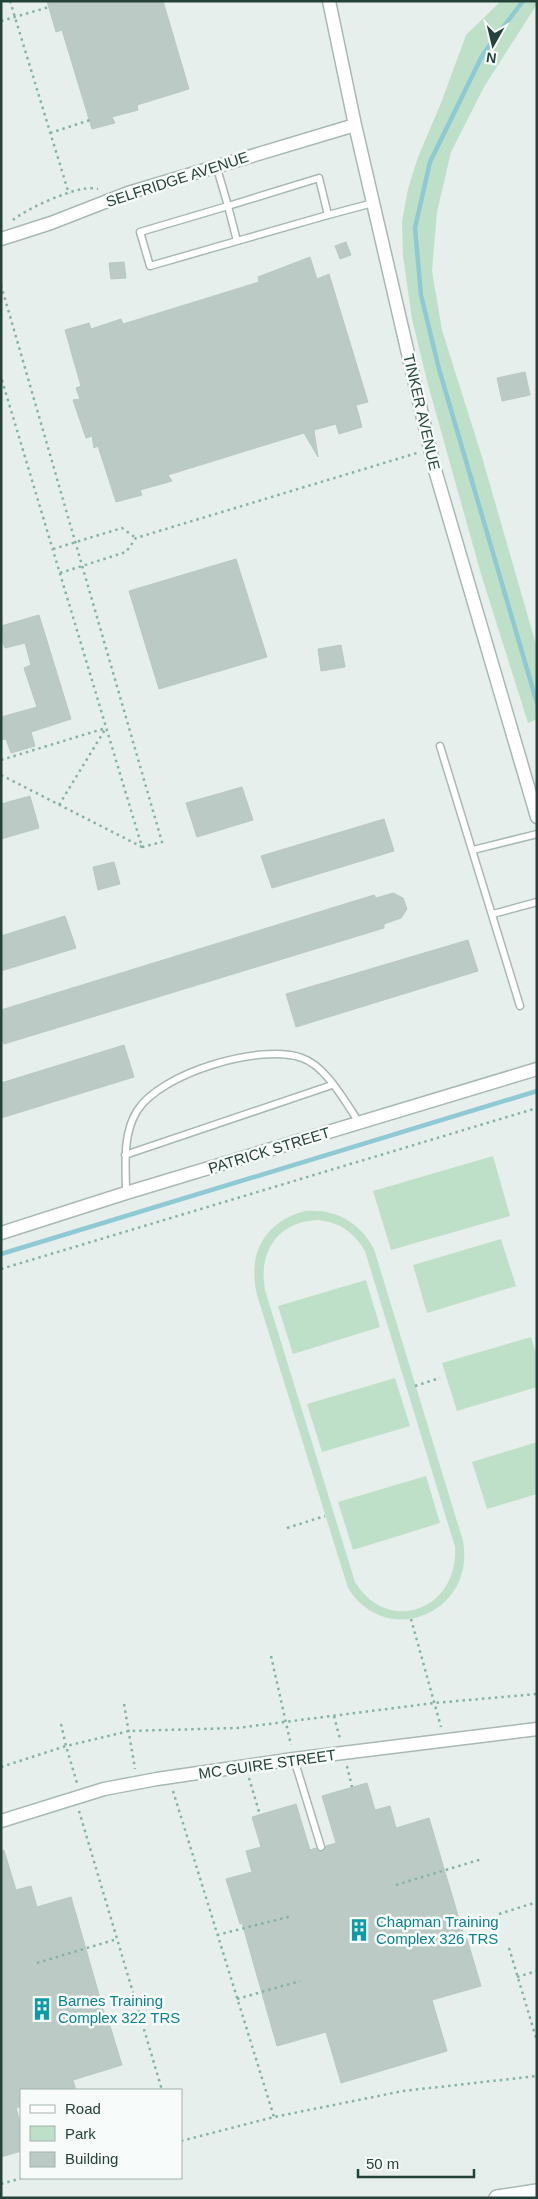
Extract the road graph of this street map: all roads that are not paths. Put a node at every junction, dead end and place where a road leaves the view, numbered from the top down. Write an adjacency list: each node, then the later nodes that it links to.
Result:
1 (329, 1): 2 (street, TINKER AVENUE)
2 (355, 125): 3 (street, SELFRIDGE AVENUE); 4 (street, TINKER AVENUE)
3 (216, 165): 5 (lane); 7 (street, SELFRIDGE AVENUE)
4 (373, 202): 6 (lane); 10 (street, TINKER AVENUE)
5 (228, 206): 6 (lane); 8 (lane); 8 (lane)
6 (328, 215): 8 (lane)
7 (1, 239)
8 (237, 241)
9 (440, 746): 12 (lane)
10 (537, 817)
11 (537, 834): 12 (lane)
12 (473, 850): 14 (lane)
13 (537, 902): 14 (lane)
14 (493, 914): 15 (lane)
15 (520, 1006)
16 (537, 1069): 18 (street, PATRICK STREET)
17 (332, 1085): 18 (lane); 19 (lane); 19 (lane)
18 (360, 1122): 20 (street, PATRICK STREET)
19 (125, 1156): 20 (lane)
20 (126, 1193): 21 (street, PATRICK STREET)
21 (1, 1233)
22 (537, 1729): 23 (street, MC GUIRE STREET)
23 (294, 1759): 24 (street, MC GUIRE STREET); 25 (lane)
24 (1, 1821)
25 (321, 1847)
26 (537, 2192): 27 (street)
27 (497, 2198)

